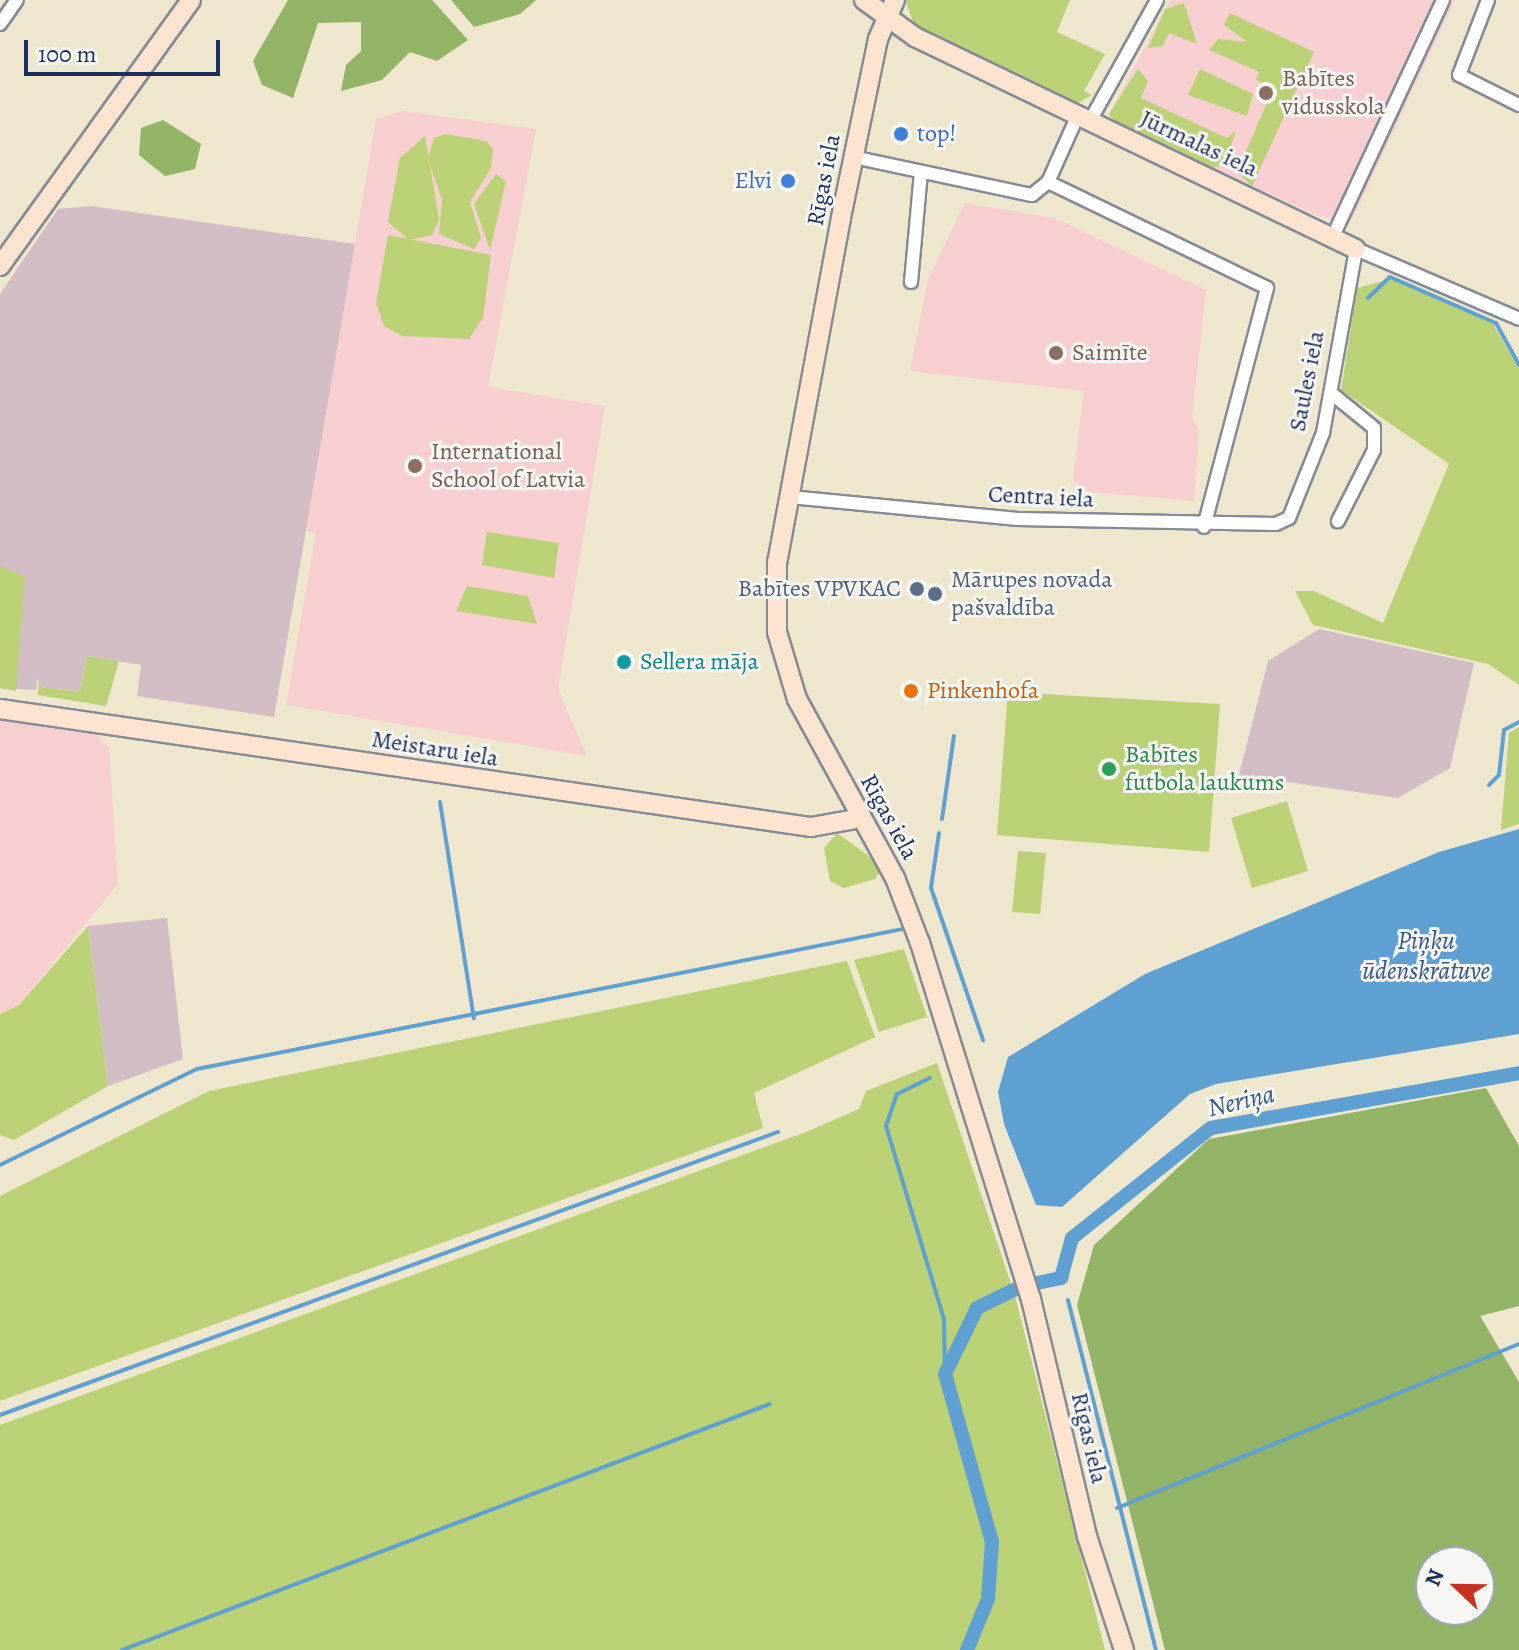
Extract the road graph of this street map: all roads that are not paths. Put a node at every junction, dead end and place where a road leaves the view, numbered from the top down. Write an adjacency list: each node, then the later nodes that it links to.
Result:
1 (17, 0): 8 (street)
2 (191, 0): 16 (main road)
3 (864, 0): 7 (main road, Jūrmalas iela)
4 (1157, 0): 10 (street)
5 (1443, 0): 14 (street)
6 (1488, 0): 9 (street)
7 (891, 9): 10 (main road, Jūrmalas iela); 11 (main road, Rīgas iela)
8 (0, 24)
9 (1519, 105)
10 (1084, 118): 13 (street); 14 (main road, Jūrmalas iela)
11 (853, 157): 12 (street); 20 (main road, Rīgas iela)
12 (921, 172): 13 (street); 17 (street)
13 (1048, 182): 23 (street)
14 (1334, 234): 15 (main road, Jūrmalas iela)
15 (1356, 249): 18 (street, Jūrmalas iela); 19 (street, Saules iela)
16 (0, 266)
17 (911, 282)
18 (1519, 319)
19 (1331, 393): 21 (street, Saules iela); 22 (street)
20 (790, 497): 23 (street, Centra iela); 25 (main road, Rīgas iela)
21 (1289, 518): 23 (street, Centra iela)
22 (1338, 521)
23 (1204, 527)
24 (0, 709): 25 (main road, Meistaru iela)
25 (862, 818): 26 (main road, Rīgas iela)
26 (1124, 1650)

